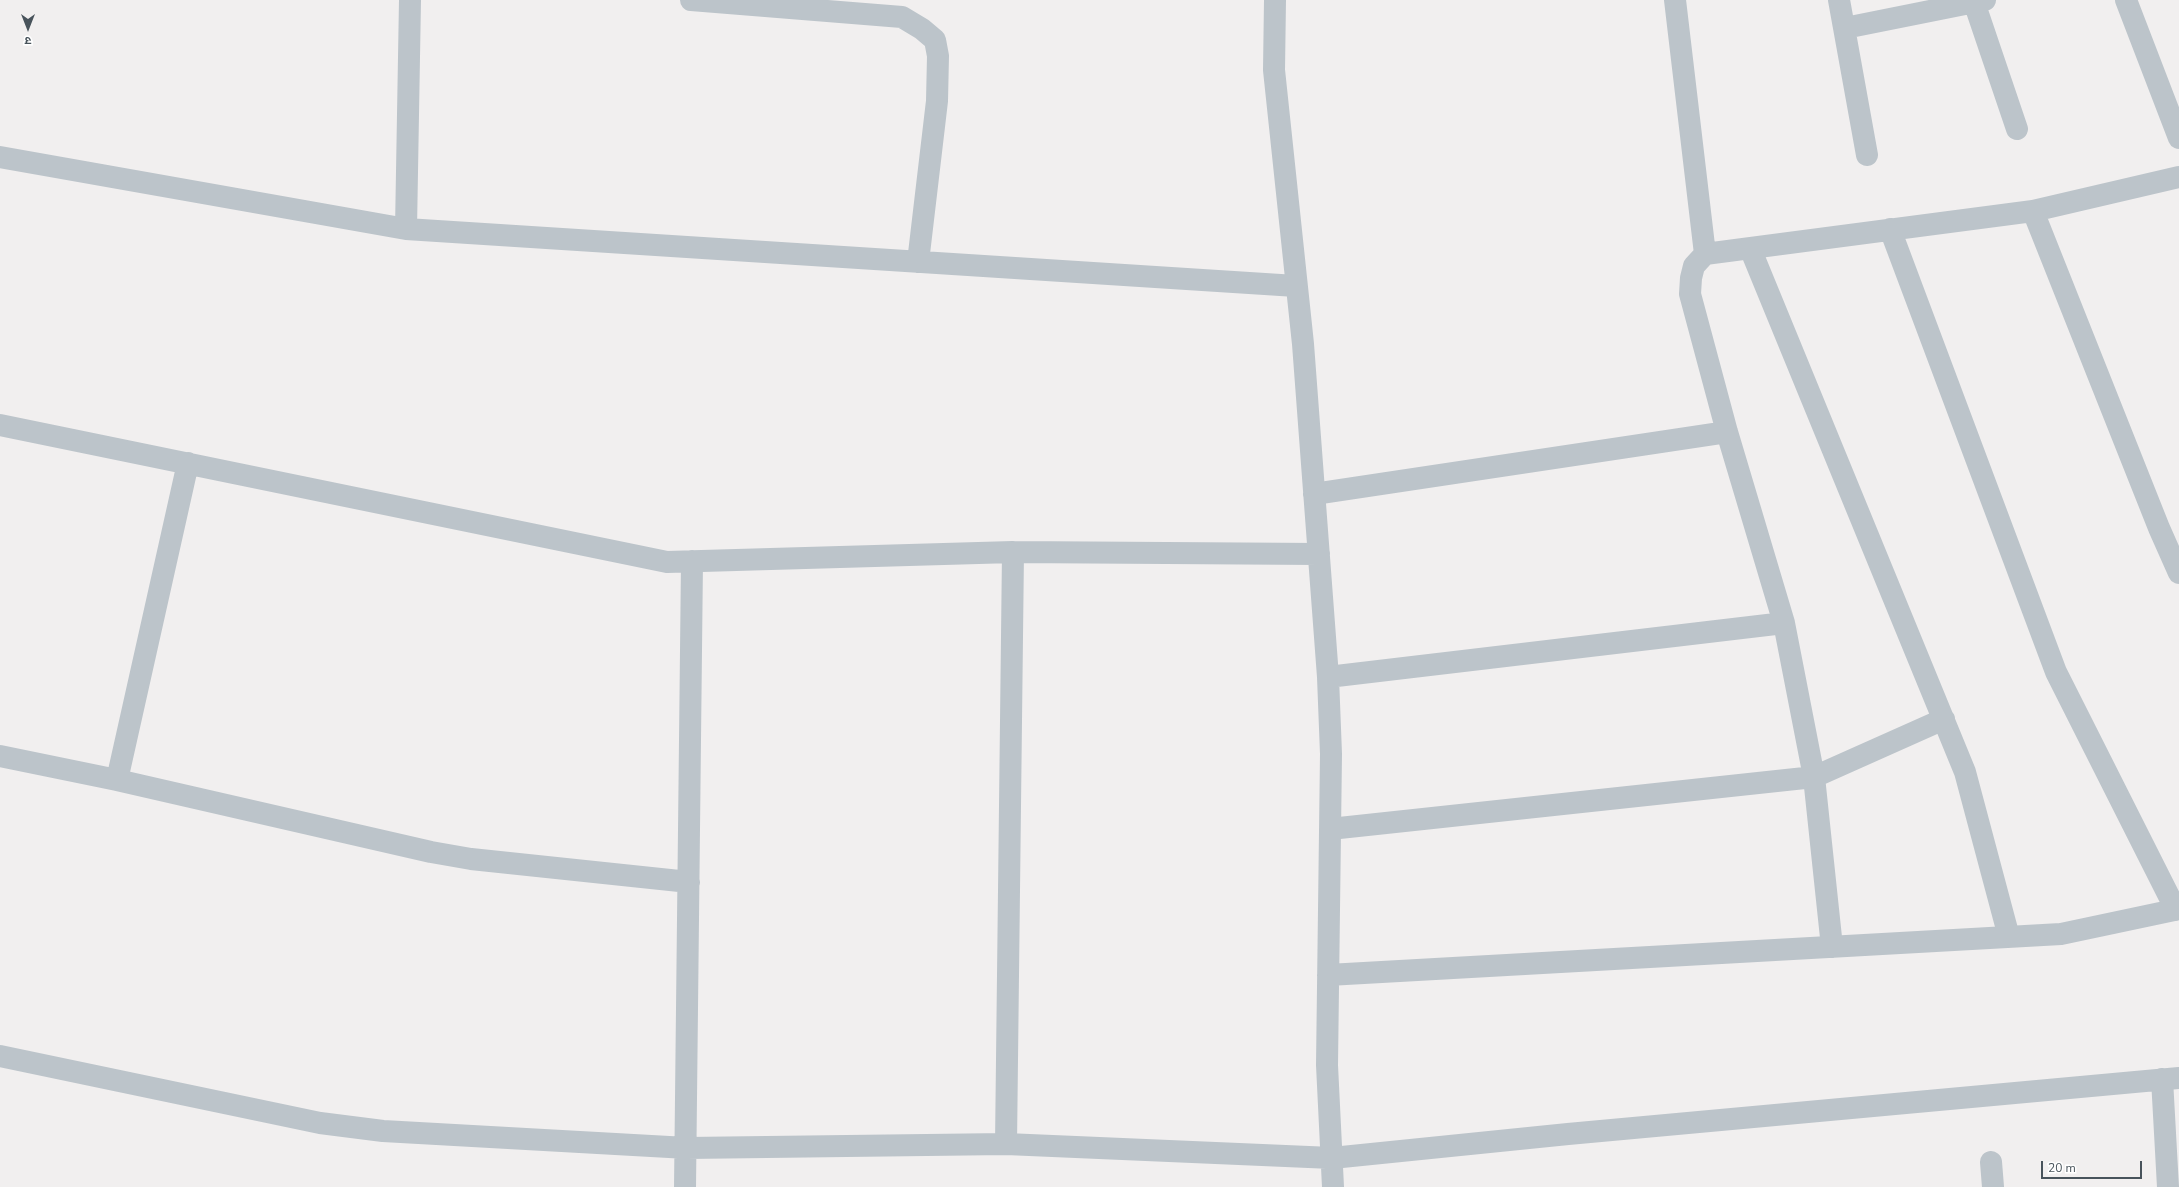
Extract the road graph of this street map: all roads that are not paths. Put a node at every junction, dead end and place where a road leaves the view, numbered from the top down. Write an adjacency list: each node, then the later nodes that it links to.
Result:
1 (410, 0): 15 (street)
2 (691, 0): 19 (street)
3 (1275, 0): 20 (street)
4 (1675, 0): 18 (street)
5 (1839, 0): 8 (street)
6 (2126, 0): 10 (street)
7 (1979, 1): 8 (street); 9 (street)
8 (1845, 28): 11 (street)
9 (2017, 129)
10 (2179, 138)
11 (1867, 155)
12 (0, 157): 15 (street)
13 (2179, 177): 14 (street)
14 (2033, 210): 16 (street); 28 (street)
15 (406, 228): 19 (street)
16 (1890, 229): 17 (street); 37 (street)
17 (1750, 248): 18 (street); 31 (street)
18 (1705, 254): 22 (street)
19 (918, 262): 20 (street)
20 (1296, 286): 24 (street)
21 (0, 425): 23 (street)
22 (1727, 432): 24 (street); 29 (street)
23 (188, 463): 27 (street); 34 (street)
24 (1314, 494): 26 (street)
25 (1014, 552): 26 (street); 27 (street); 43 (street)
26 (1319, 554): 30 (street)
27 (692, 562): 36 (street)
28 (2179, 573)
29 (1784, 623): 30 (street); 33 (street)
30 (1328, 677): 35 (street)
31 (1944, 719): 33 (street); 38 (street)
32 (0, 756): 34 (street)
33 (1814, 776): 35 (street); 39 (street)
34 (117, 780): 36 (street)
35 (1330, 829): 40 (street)
36 (689, 882): 44 (street)
37 (2177, 909): 38 (street)
38 (2009, 937): 39 (street)
39 (1832, 947): 40 (street)
40 (1328, 975): 45 (street)
41 (0, 1056): 44 (street)
42 (2170, 1078): 45 (street); 50 (street)
43 (1006, 1144): 44 (street); 45 (street)
44 (687, 1148): 47 (street)
45 (1332, 1158): 48 (street)
46 (1991, 1162): 49 (street)
47 (685, 1187)
48 (1333, 1187)
49 (1993, 1187)
50 (2168, 1187)

